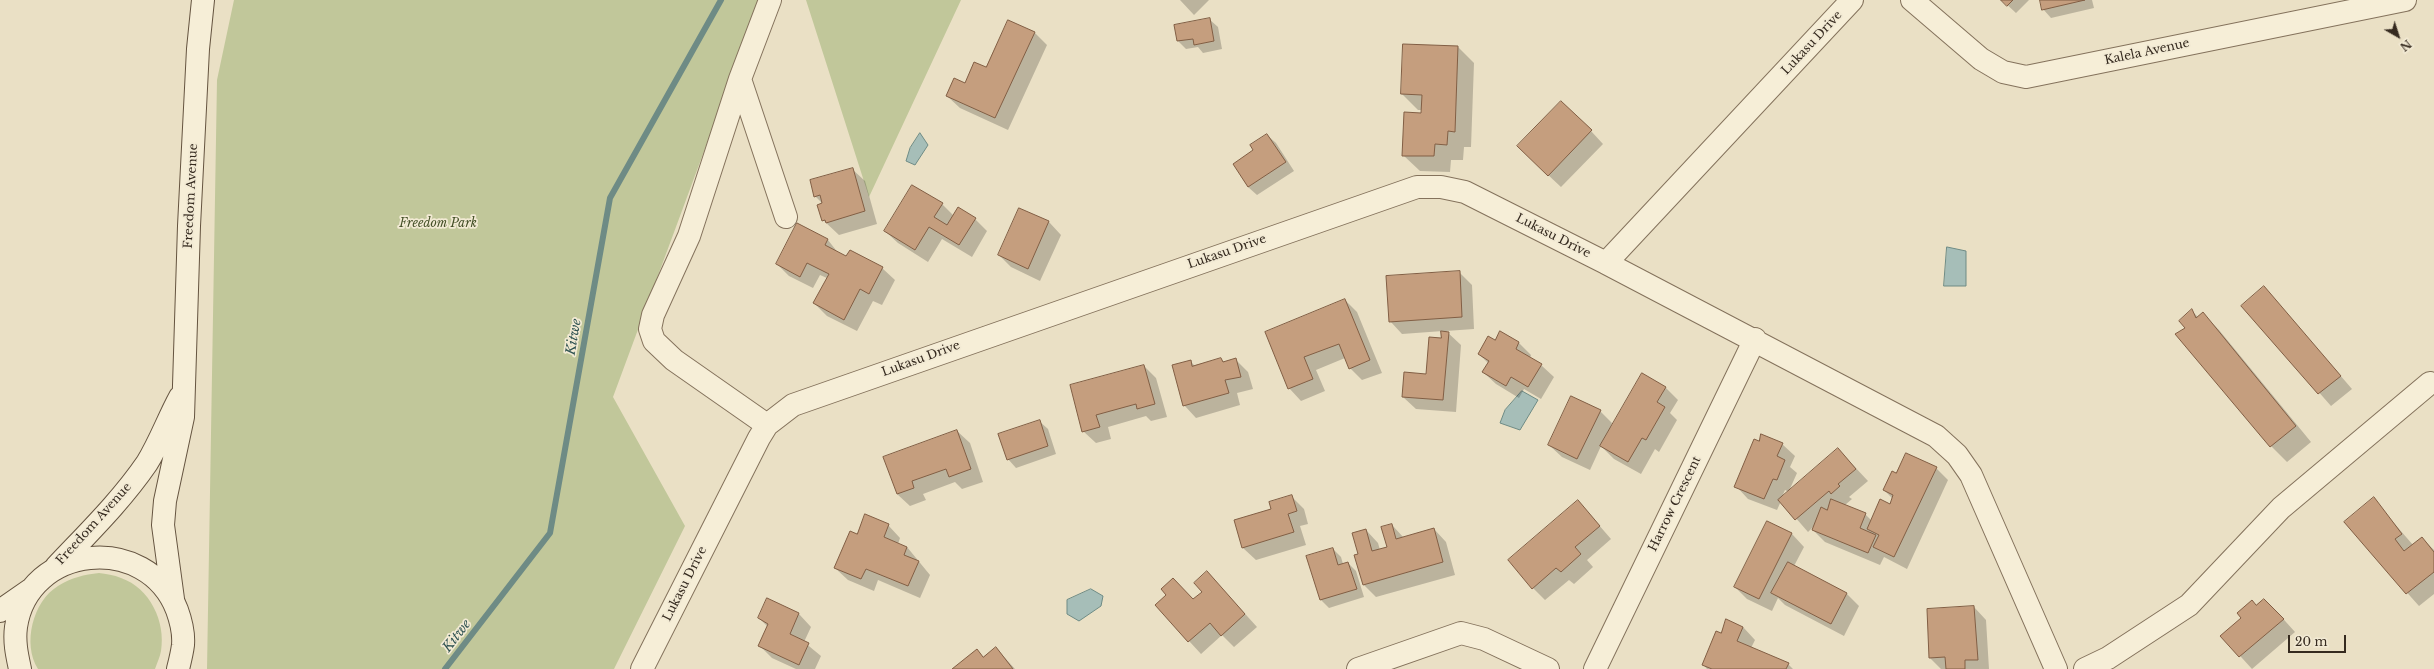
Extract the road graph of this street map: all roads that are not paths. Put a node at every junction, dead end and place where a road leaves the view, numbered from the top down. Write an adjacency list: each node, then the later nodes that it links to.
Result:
1 (202, 0): 11 (street, Freedom Avenue)
2 (770, 0): 6 (street)
3 (1852, 0): 8 (street, Lukasu Drive)
4 (1912, 0): 5 (street, Kalela Avenue)
5 (2405, 0)
6 (740, 78): 7 (street); 12 (street)
7 (786, 217)
8 (1606, 263): 9 (street); 12 (street, Lukasu Drive)
9 (1756, 340): 24 (street, Harrow Crescent); 25 (street)
10 (2430, 383): 26 (street)
11 (183, 393): 13 (street, Freedom Avenue); 15 (street, Freedom Avenue)
12 (767, 425): 21 (street, Lukasu Drive)
13 (51, 571): 14 (street, Freedom Avenue); 15 (street)
14 (35, 587): 16 (street); 18 (street)
15 (173, 599): 17 (street)
16 (0, 612)
17 (183, 644): 19 (street); 20 (street)
18 (20, 669)
19 (178, 669)
20 (187, 669)
21 (642, 669)
22 (1358, 669): 23 (street)
23 (1548, 669)
24 (1595, 669)
25 (2056, 669)
26 (2085, 669)

